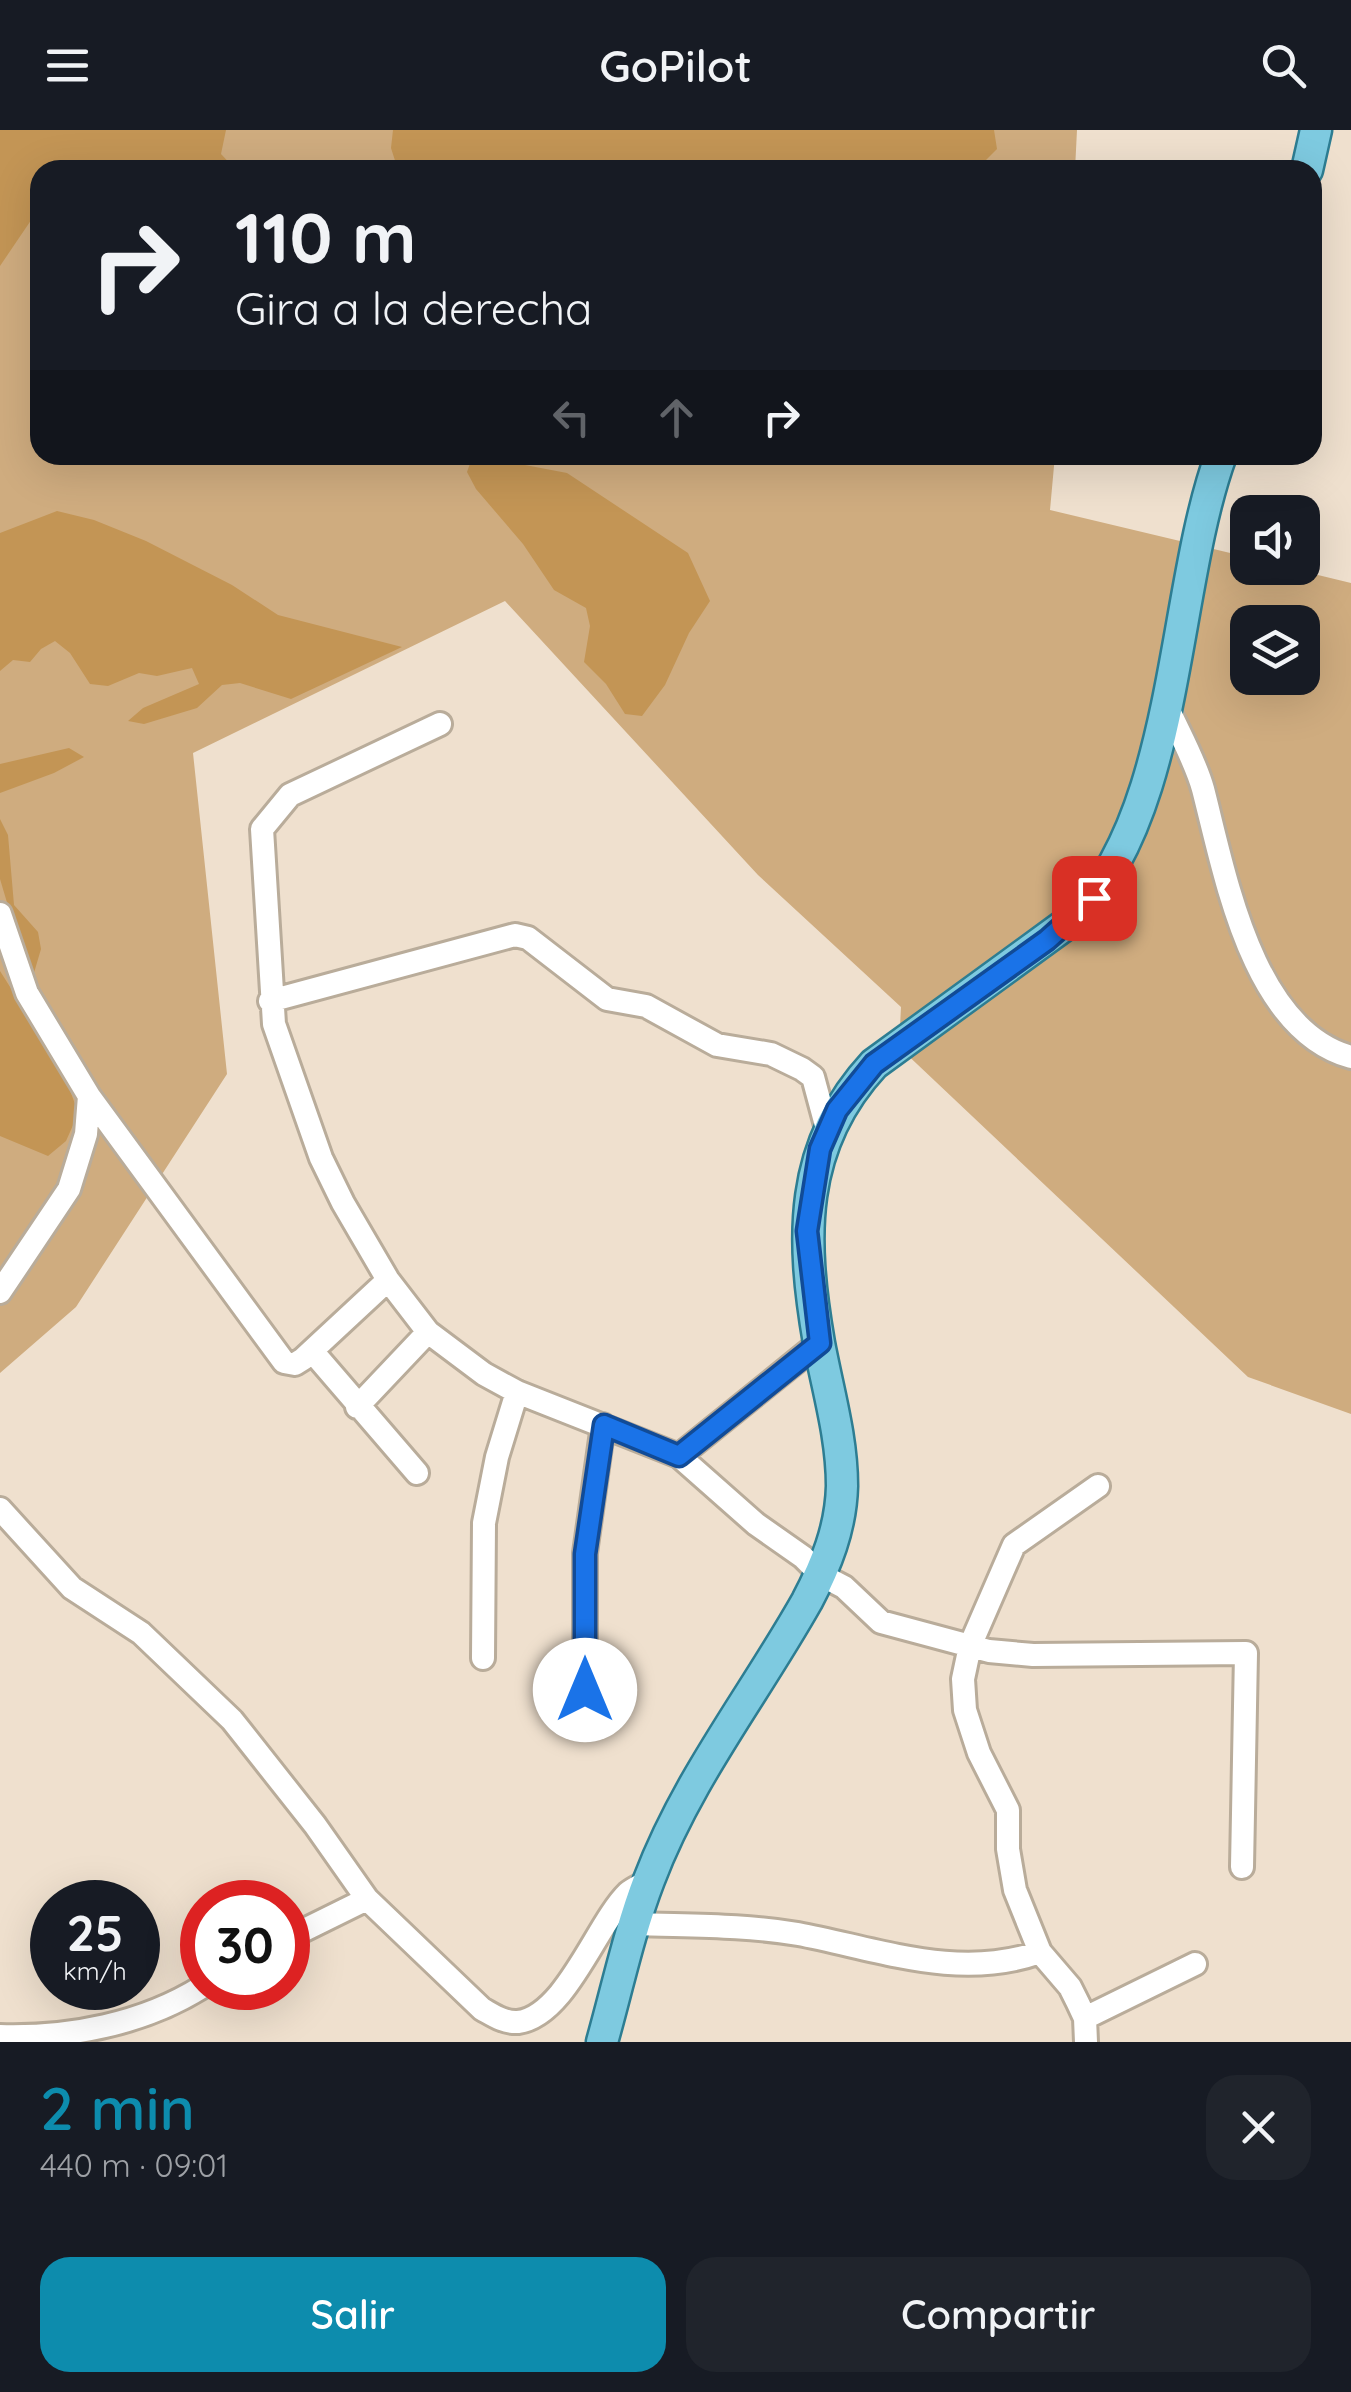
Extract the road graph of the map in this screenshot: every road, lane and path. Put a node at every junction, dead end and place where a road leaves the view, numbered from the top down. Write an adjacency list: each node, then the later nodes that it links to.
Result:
1 (1316, 130): 2 (main road)
2 (1308, 160)
3 (1217, 465): 4 (main road)
4 (1166, 704): 8 (street); 10 (main road)
5 (440, 724): 7 (street)
6 (0, 914): 9 (street)
7 (270, 1002): 10 (street); 11 (street)
8 (1351, 1057)
9 (89, 1096): 12 (street); 15 (street)
10 (827, 1129): 14 (main road)
11 (388, 1280): 13 (street); 15 (street)
12 (0, 1292)
13 (428, 1332): 16 (street); 17 (street)
14 (820, 1343): 19 (street); 23 (main road)
15 (312, 1350): 17 (street)
16 (517, 1392): 18 (street); 25 (street)
17 (357, 1407): 20 (street)
18 (604, 1425): 19 (street); 26 (street)
19 (679, 1456): 23 (street)
20 (417, 1473)
21 (1098, 1486): 24 (street)
22 (0, 1508): 29 (street)
23 (821, 1575): 24 (street); 28 (main road)
24 (970, 1646): 27 (street); 32 (street)
25 (483, 1658)
26 (585, 1690)
27 (1242, 1868)
28 (648, 1881): 29 (street); 30 (main road)
29 (367, 1899): 31 (street)
30 (636, 1924): 32 (street); 37 (main road)
31 (310, 1927)
32 (1040, 1952): 35 (street)
33 (1196, 1964): 35 (street)
34 (180, 2001): 36 (street)
35 (1085, 2018): 38 (street)
36 (0, 2036)
37 (602, 2042)
38 (1086, 2042)

